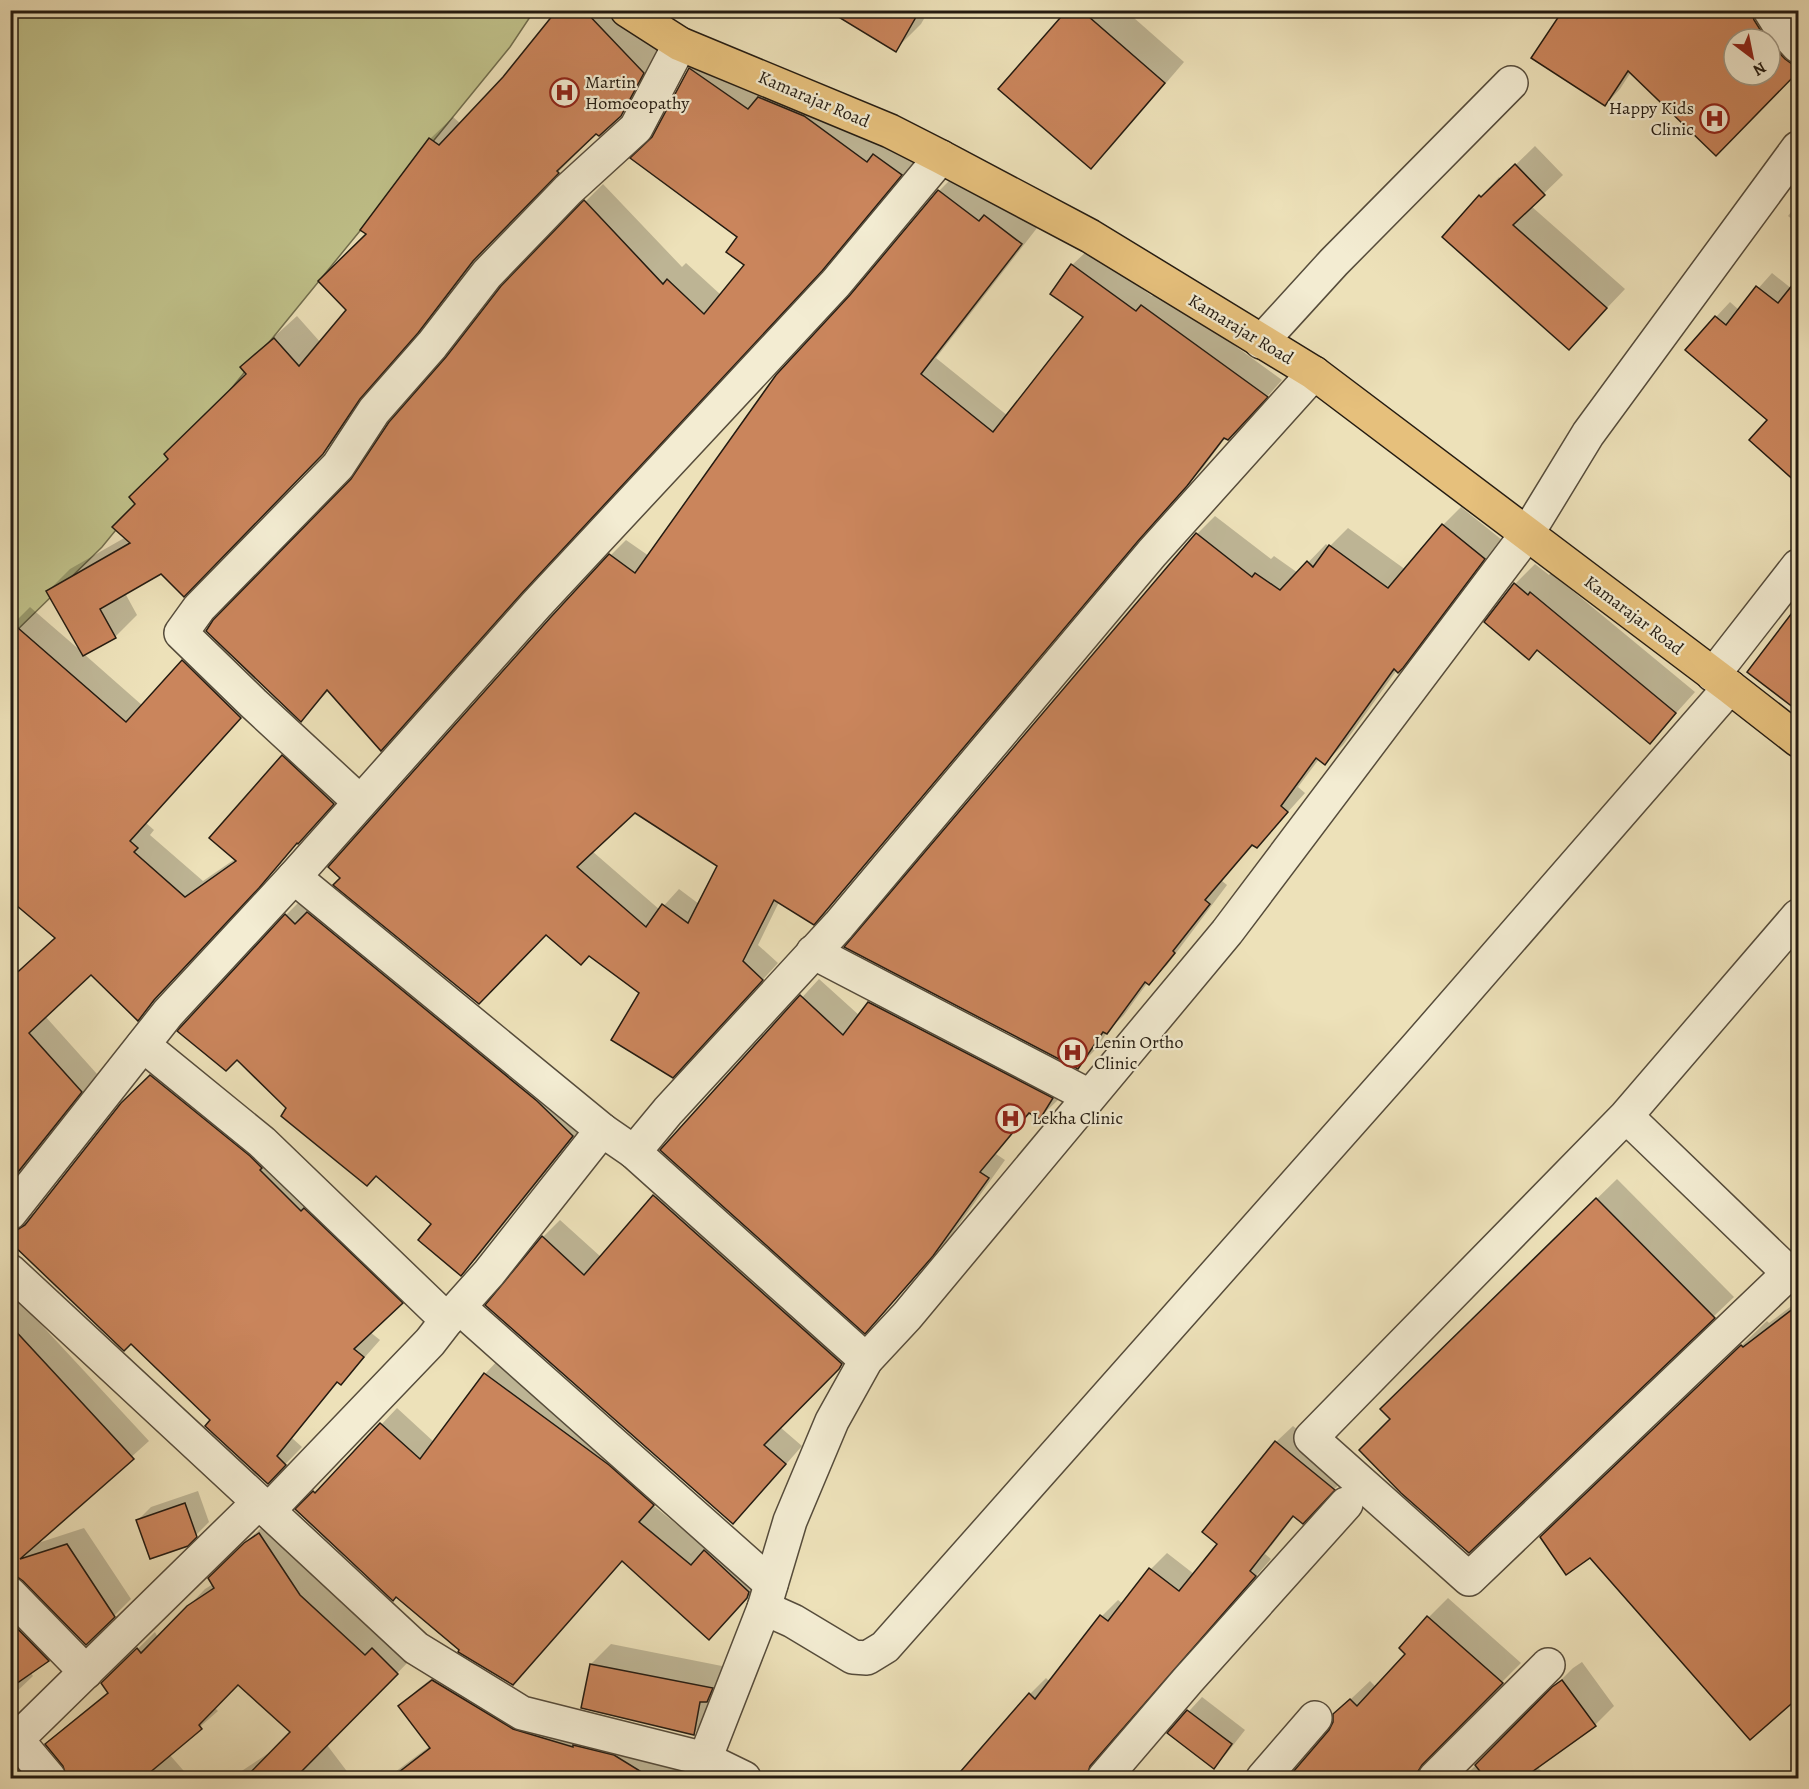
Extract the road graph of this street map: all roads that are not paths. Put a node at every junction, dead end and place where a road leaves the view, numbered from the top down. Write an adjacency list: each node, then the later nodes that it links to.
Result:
1 (627, 10): 3 (main road, Kamarajar Road)
2 (1770, 10): 4 (street)
3 (680, 44): 7 (main road, Kamarajar Road); 14 (street)
4 (1798, 46)
5 (1511, 82): 8 (street)
6 (1798, 148): 10 (street)
7 (941, 157): 8 (main road, Kamarajar Road); 14 (street)
8 (1261, 342): 9 (main road, Kamarajar Road)
9 (1314, 373): 10 (main road, Kamarajar Road); 17 (street)
10 (1527, 534): 12 (main road, Kamarajar Road); 19 (street)
11 (1798, 566): 12 (street)
12 (1722, 681): 13 (main road, Kamarajar Road); 30 (street)
13 (1798, 740)
14 (360, 802): 15 (street)
15 (294, 877): 18 (street); 21 (street)
16 (1798, 916): 20 (street)
17 (813, 952): 19 (street); 22 (street)
18 (143, 1045): 23 (street); 25 (street)
19 (1089, 1096): 26 (street)
20 (1626, 1116): 20 (street)
21 (602, 1130): 22 (street); 25 (street)
22 (634, 1152): 26 (street)
23 (10, 1213)
24 (10, 1271): 28 (street)
25 (453, 1314): 28 (street); 30 (street)
26 (866, 1360): 30 (street)
27 (1346, 1504): 38 (street)
28 (264, 1506): 32 (street); 35 (street)
29 (10, 1594): 32 (street)
30 (767, 1596): 35 (street)
31 (1548, 1665): 40 (street)
32 (86, 1672): 34 (street)
33 (1315, 1718): 39 (street)
34 (14, 1743): 36 (street)
35 (703, 1769): 37 (street)
36 (49, 1779)
37 (744, 1779)
38 (1104, 1779)
39 (1263, 1779)
40 (1435, 1779)

